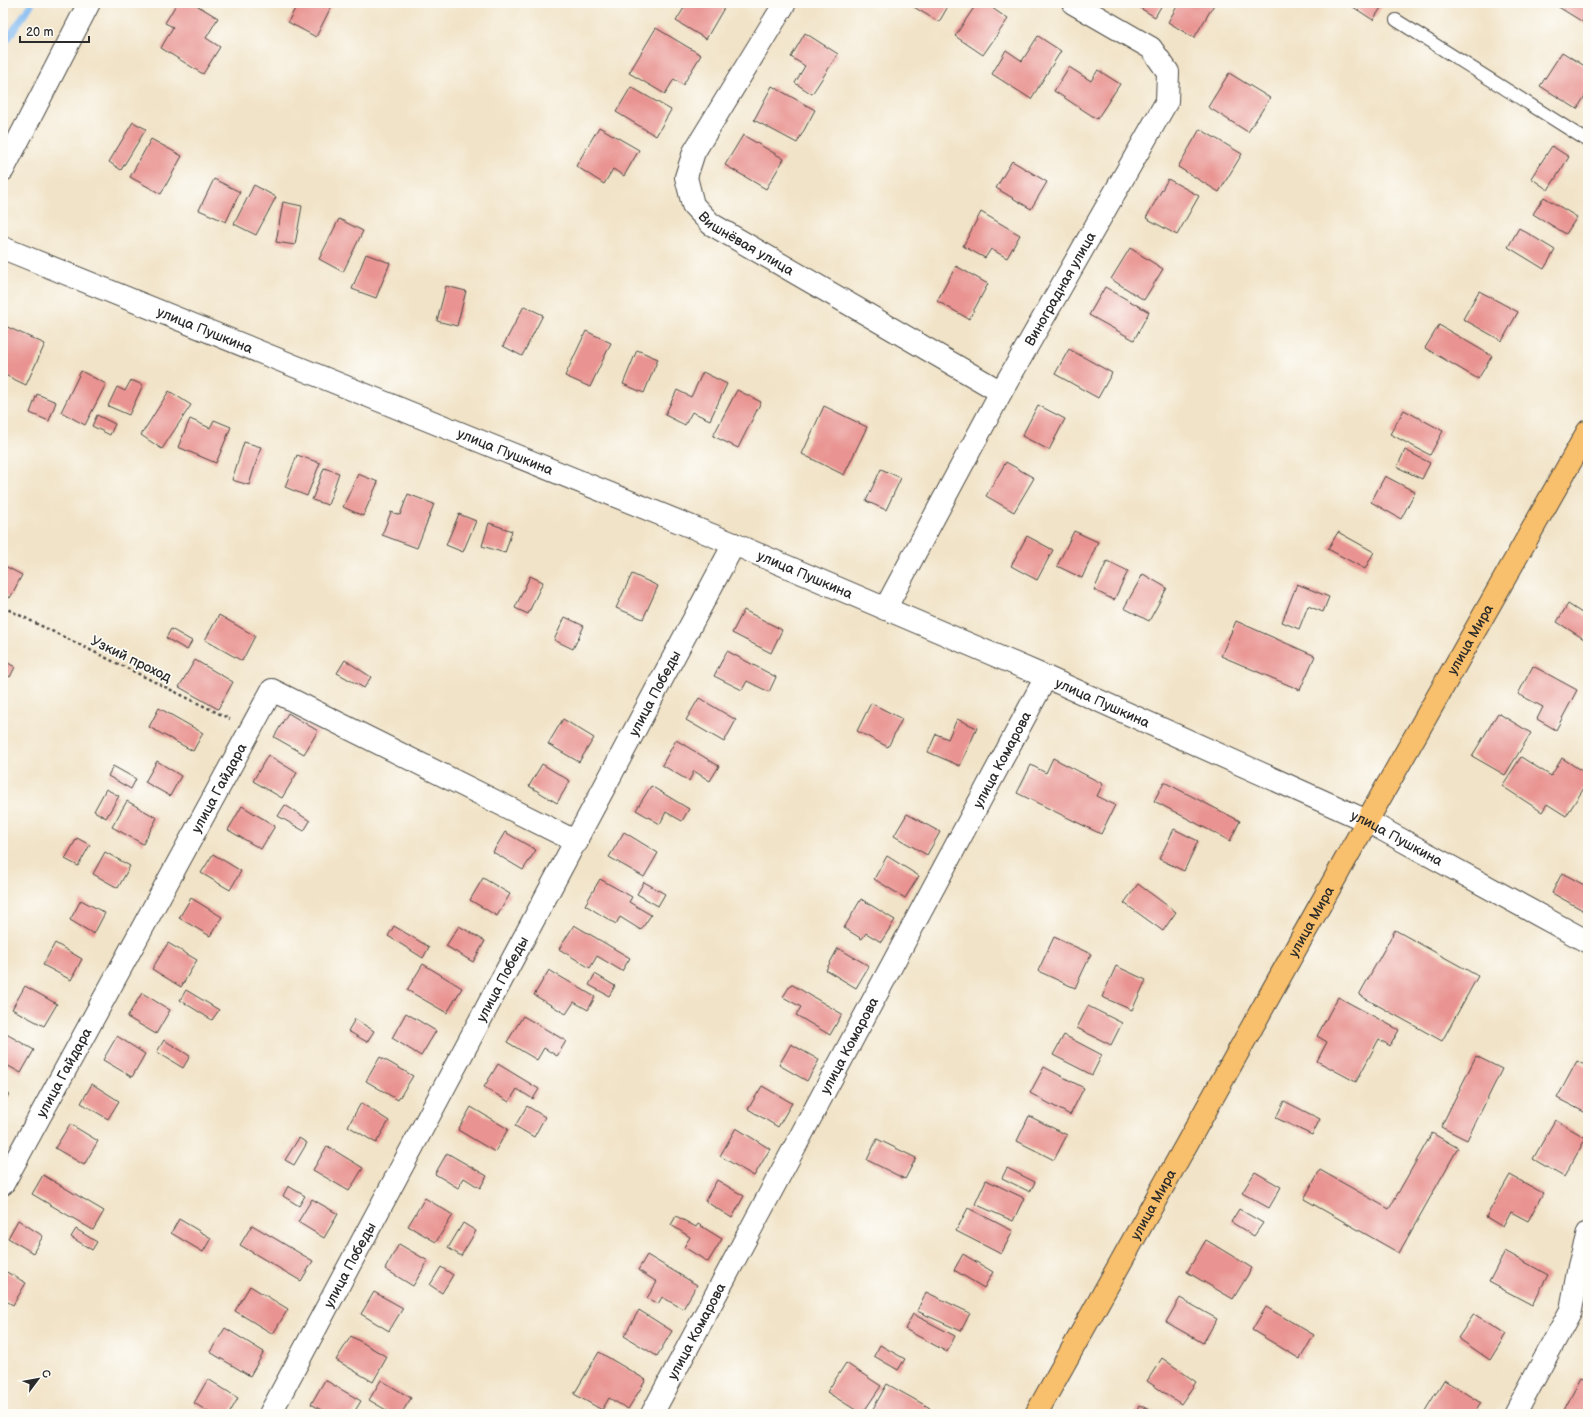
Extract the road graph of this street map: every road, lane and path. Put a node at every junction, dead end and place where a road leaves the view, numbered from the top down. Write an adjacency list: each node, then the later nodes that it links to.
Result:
1 (89, 3): 6 (street)
2 (785, 3): 8 (street, Вишнёвая улица)
3 (1073, 3): 8 (street, Виноградная улица)
4 (1396, 20): 5 (lane)
5 (1588, 141)
6 (3, 170)
7 (3, 248): 10 (street, улица Пушкина)
8 (1002, 392): 12 (street, Виноградная улица)
9 (1588, 431): 15 (main road, улица Мира)
10 (734, 544): 12 (street, улица Пушкина); 16 (street, улица Победы)
11 (3, 607): 14 (path, Узкий проход)
12 (885, 609): 13 (street, улица Пушкина)
13 (1046, 677): 15 (street, улица Пушкина); 21 (street, улица Комарова)
14 (251, 730): 16 (street, улица Гайдара); 18 (street, улица Гайдара)
15 (1367, 821): 17 (street, улица Пушкина); 22 (main road, улица Мира)
16 (577, 842): 20 (street, улица Победы)
17 (1588, 942)
18 (3, 1184)
19 (1588, 1233): 23 (street)
20 (270, 1414)
21 (652, 1414)
22 (1036, 1414)
23 (1515, 1414)

